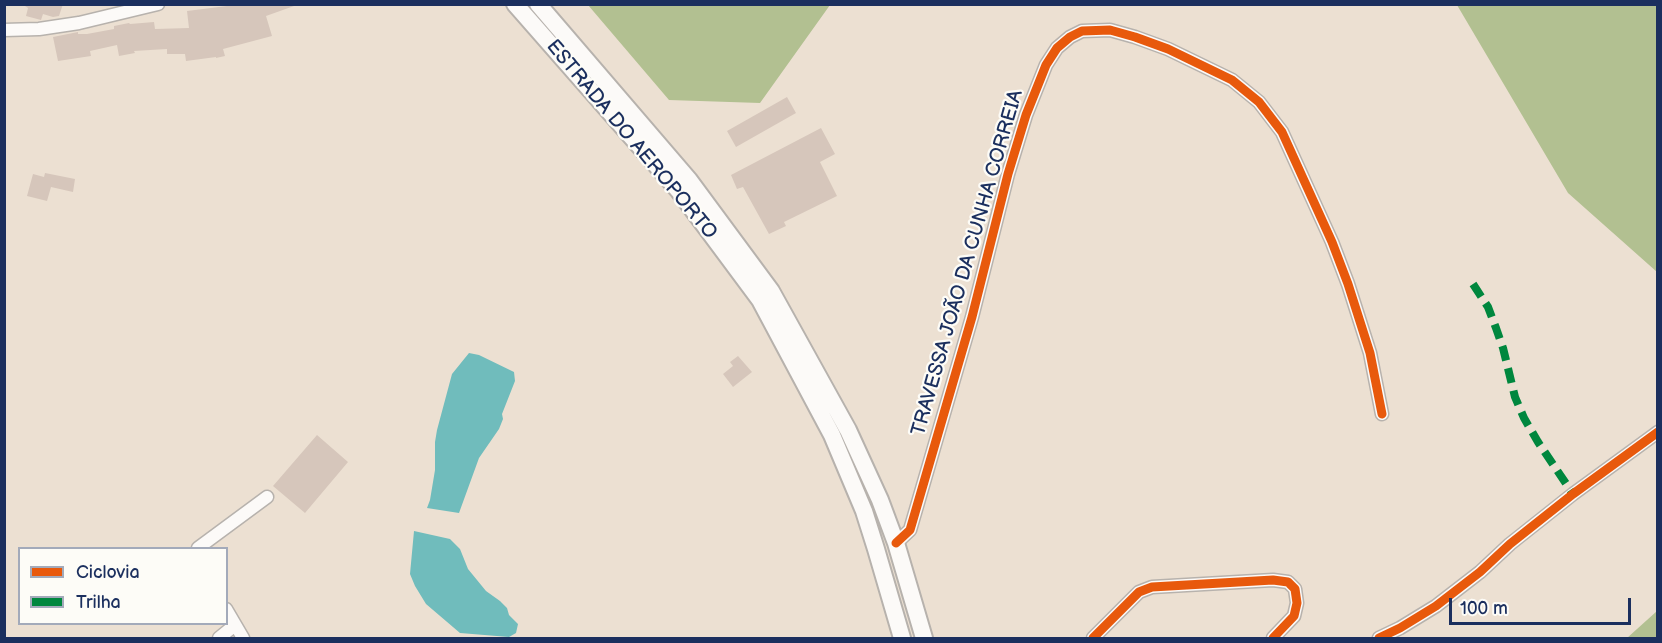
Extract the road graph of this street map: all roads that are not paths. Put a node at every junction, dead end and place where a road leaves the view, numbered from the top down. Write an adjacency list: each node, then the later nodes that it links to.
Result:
1 (158, 4): 4 (street)
2 (515, 4): 14 (main road, ESTRADA DO AEROPORTO)
3 (538, 4): 8 (main road, ESTRADA DO AEROPORTO)
4 (4, 30)
5 (1382, 414): 8 (street, TRAVESSA JOÃO DA CUNHA CORREIA)
6 (1658, 432): 18 (street)
7 (267, 497): 9 (street)
8 (896, 543): 15 (main road, ESTRADA DO AEROPORTO)
9 (201, 547)
10 (228, 613): 11 (street)
11 (235, 625): 12 (street); 13 (street)
12 (219, 639)
13 (243, 639)
14 (902, 639)
15 (924, 639)
16 (1093, 639): 17 (street)
17 (1274, 639)
18 (1379, 639)

